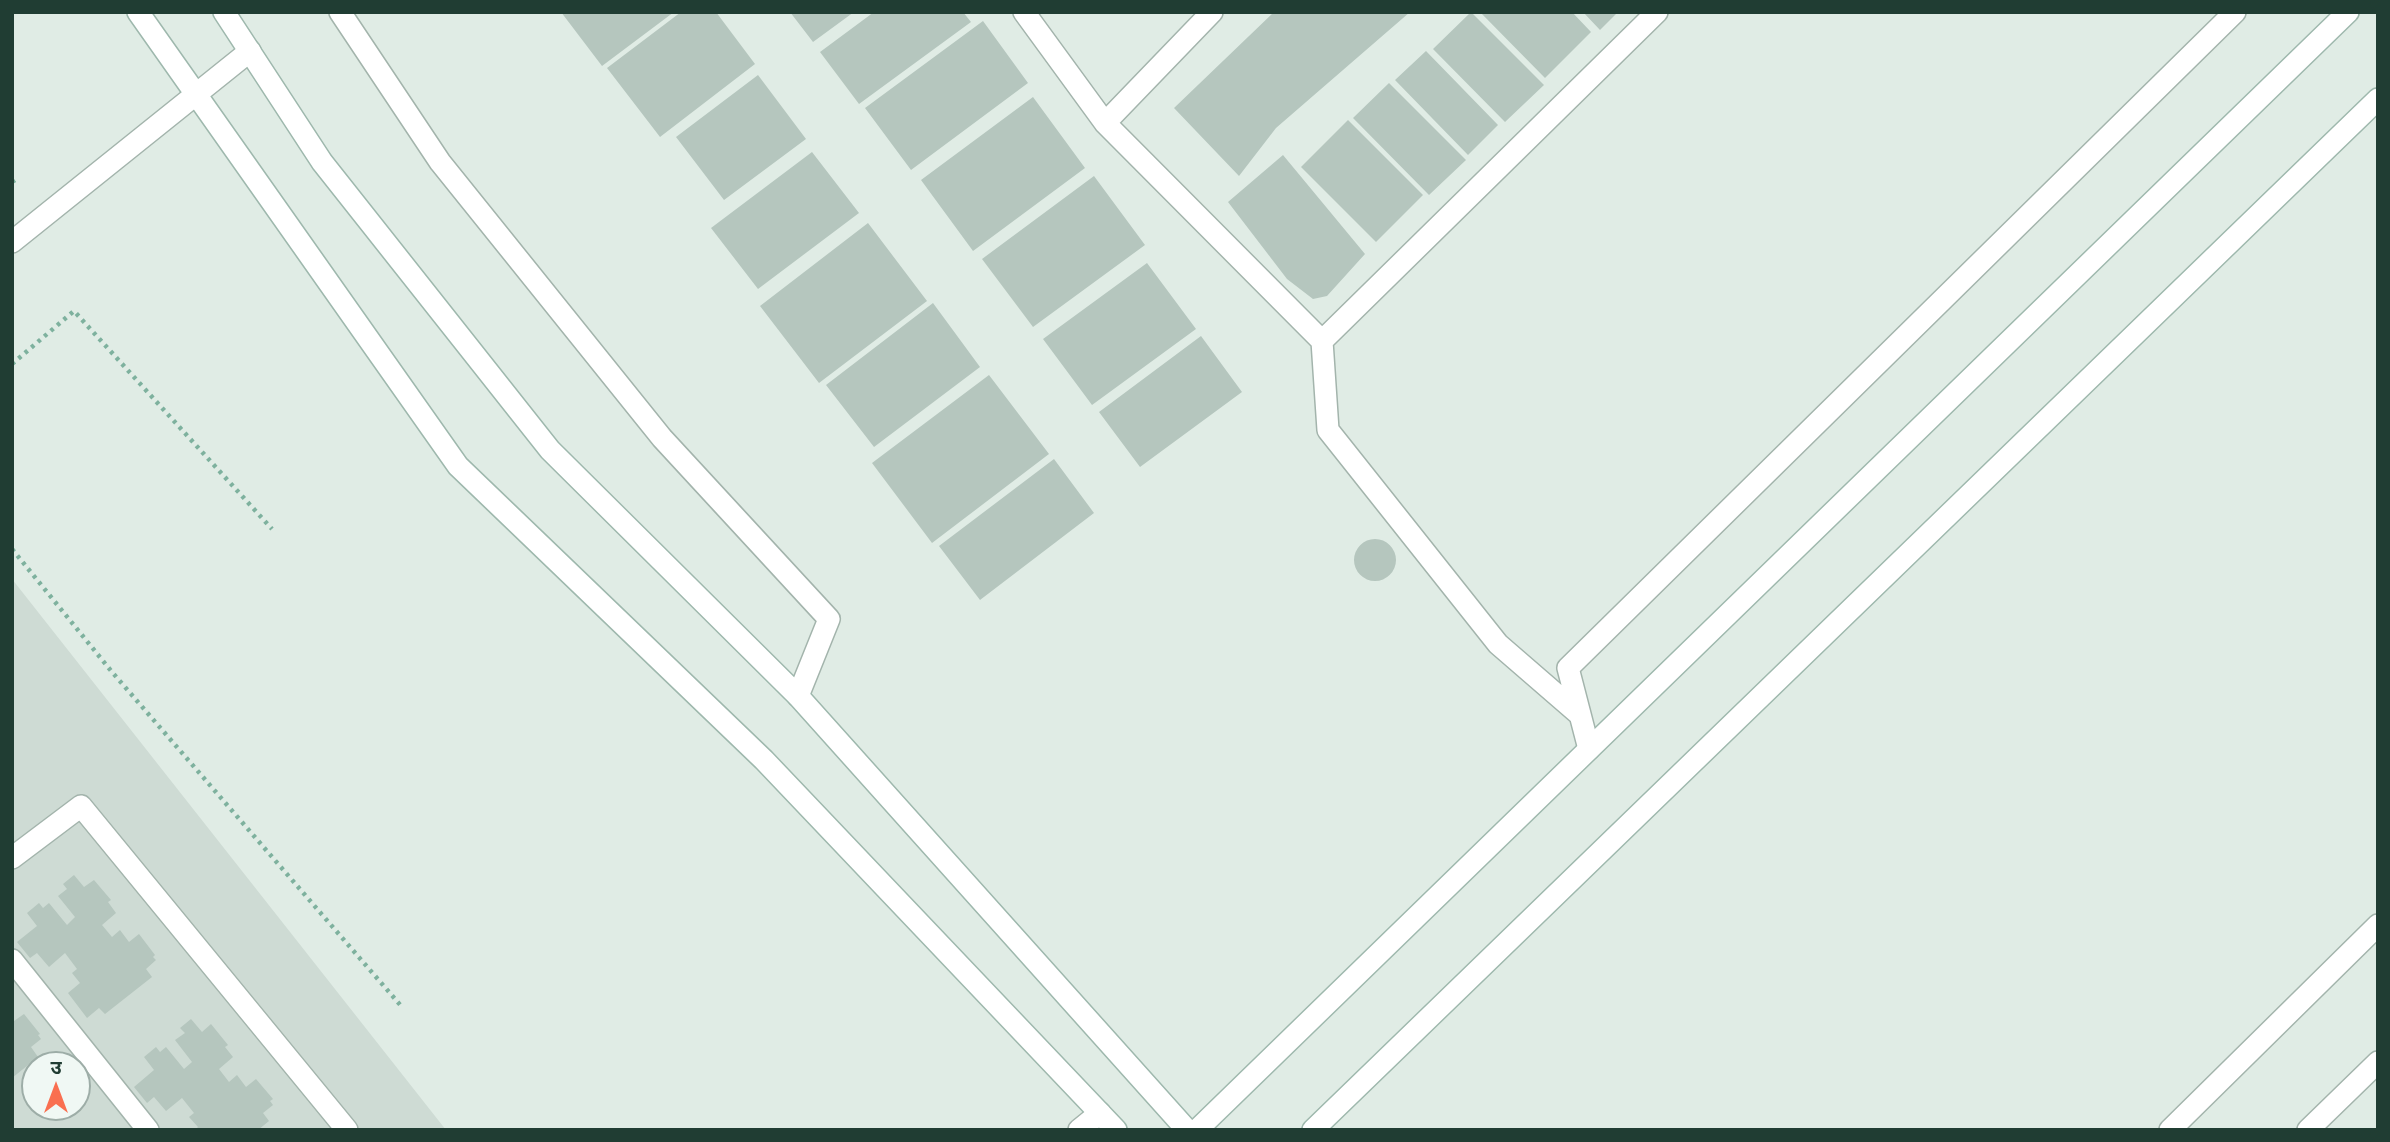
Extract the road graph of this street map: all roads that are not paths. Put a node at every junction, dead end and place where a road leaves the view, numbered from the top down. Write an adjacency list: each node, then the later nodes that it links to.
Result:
1 (138, 12): 10 (street)
2 (224, 12): 9 (street)
3 (340, 12): 15 (street)
4 (1024, 12): 12 (street)
5 (1212, 12): 12 (street)
6 (1657, 12): 14 (street)
7 (2235, 12): 16 (street)
8 (2348, 12): 17 (street)
9 (250, 51): 10 (street); 15 (street)
10 (196, 94): 13 (street); 22 (street)
11 (2378, 99): 29 (street)
12 (1105, 123): 14 (street)
13 (12, 242)
14 (1322, 341): 16 (street)
15 (798, 696): 27 (street)
16 (1580, 715): 17 (street)
17 (1589, 749): 28 (street)
18 (12, 858): 24 (street)
19 (2378, 925): 30 (street)
20 (12, 960): 23 (street)
21 (2378, 1062): 31 (street)
22 (1100, 1113): 25 (street); 26 (street)
23 (148, 1130)
24 (347, 1130)
25 (1079, 1130)
26 (1116, 1130)
27 (1187, 1130)
28 (1197, 1130)
29 (1313, 1130)
30 (2170, 1130)
31 (2308, 1130)

